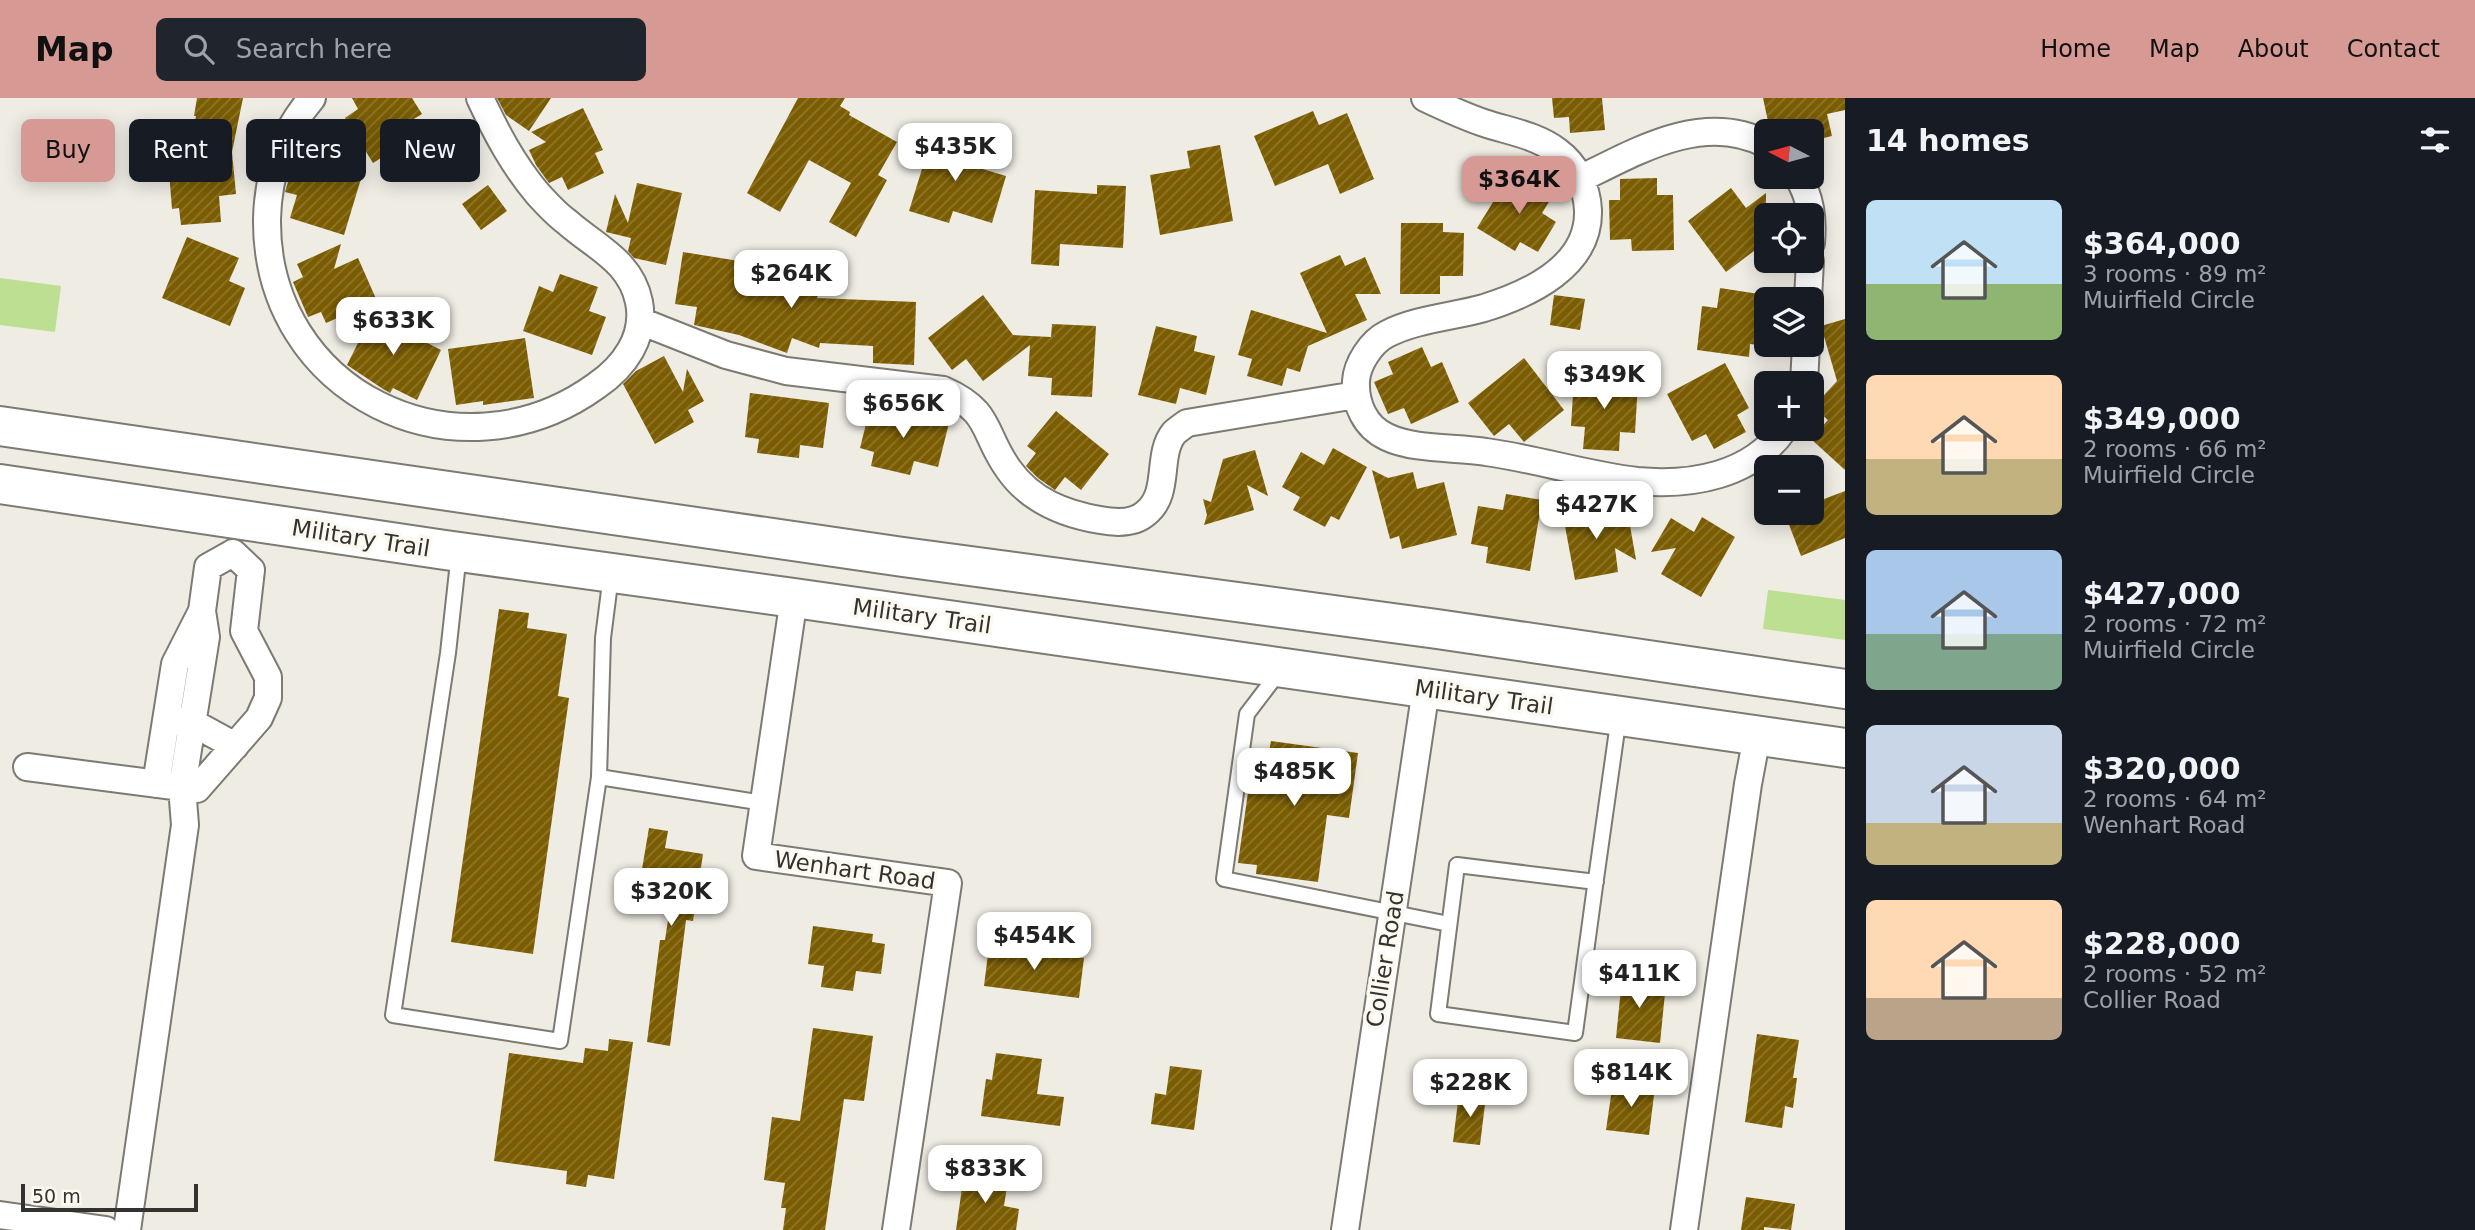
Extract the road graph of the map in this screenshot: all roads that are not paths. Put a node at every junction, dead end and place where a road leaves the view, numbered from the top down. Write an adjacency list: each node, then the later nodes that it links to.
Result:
1 (313, 98): 6 (street)
2 (480, 98): 6 (street)
3 (1425, 98): 5 (street)
4 (1754, 138): 5 (street)
5 (1580, 179): 7 (street)
6 (640, 321): 7 (street)
7 (1356, 395): 9 (street)
8 (0, 426): 12 (main road)
9 (1773, 441)
10 (0, 484): 11 (main road, Military Trail)
11 (236, 536): 13 (main road, Military Trail); 17 (street); 25 (street)
12 (781, 539): 13 (main road); 15 (main road)
13 (474, 554): 14 (main road, Military Trail); 28 (lane)
14 (611, 573): 16 (main road, Military Trail); 28 (lane)
15 (1142, 590): 16 (main road); 20 (main road)
16 (794, 598): 18 (main road, Military Trail); 31 (street, Wenhart Road)
17 (202, 611): 22 (street); 23 (street)
18 (1282, 668): 19 (main road, Military Trail); 33 (lane)
19 (1426, 689): 21 (main road, Military Trail); 33 (street, Collier Road)
20 (1845, 689)
21 (1619, 716): 24 (main road, Military Trail); 32 (lane)
22 (166, 719): 23 (street); 29 (street)
23 (193, 723): 25 (street); 30 (street)
24 (1757, 736): 26 (main road, Military Trail); 40 (street)
25 (235, 746): 30 (street)
26 (1845, 748)
27 (27, 767): 29 (street)
28 (599, 777): 31 (lane)
29 (156, 783): 30 (street)
30 (182, 787): 37 (street)
31 (764, 803): 38 (street, Wenhart Road)
32 (1596, 882): 34 (lane); 34 (lane)
33 (1391, 913): 34 (lane); 39 (street, Collier Road)
34 (1449, 924)
35 (0, 1215): 36 (street)
36 (106, 1230)
37 (127, 1230)
38 (896, 1230)
39 (1345, 1230)
40 (1684, 1230)

